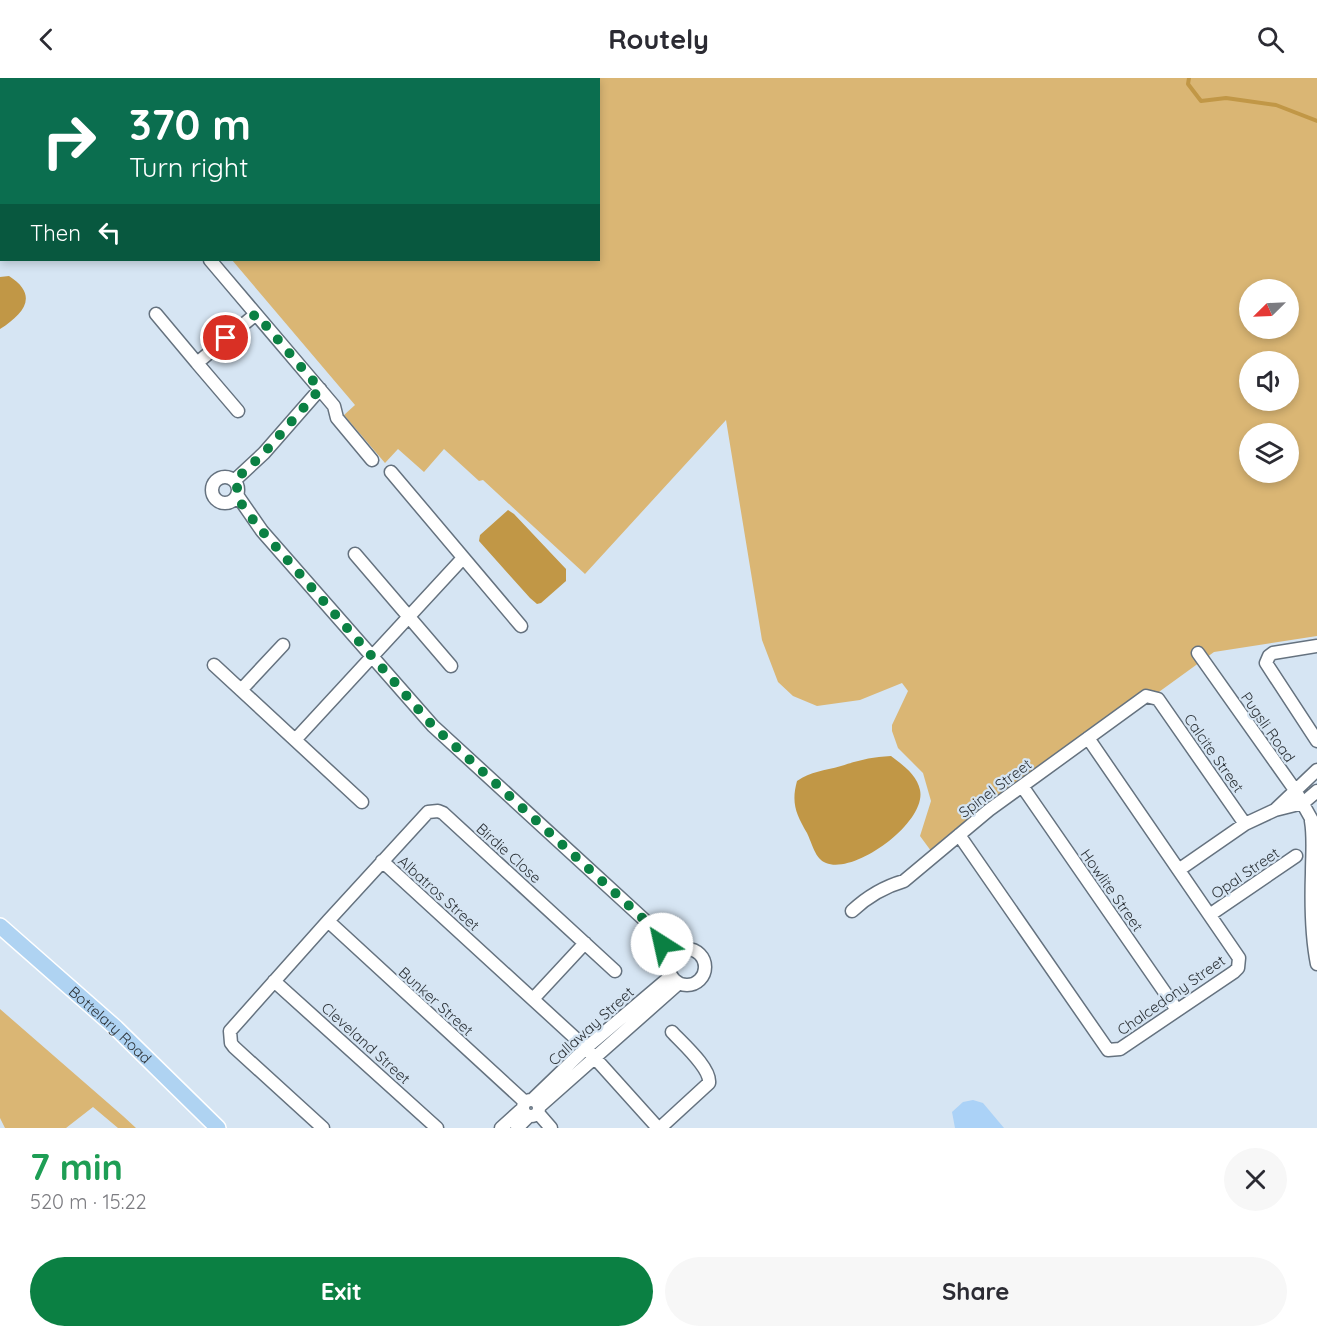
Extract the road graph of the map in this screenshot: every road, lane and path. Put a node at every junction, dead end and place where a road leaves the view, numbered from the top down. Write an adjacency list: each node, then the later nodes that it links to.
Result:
1 (211, 261): 3 (street)
2 (156, 314): 4 (street)
3 (256, 314): 4 (street); 5 (street)
4 (197, 363): 6 (street)
5 (320, 389): 7 (street); 9 (street)
6 (238, 411)
7 (372, 460)
8 (391, 472): 12 (street)
9 (235, 480): 10 (street); 10 (street)
10 (233, 499): 18 (street)
11 (355, 554): 13 (street)
12 (463, 558): 13 (street); 14 (street)
13 (408, 616): 18 (street); 20 (street)
14 (521, 626)
15 (283, 645): 21 (street)
16 (1317, 646): 24 (street)
17 (1198, 653): 30 (street, Pugsli Road)
18 (371, 657): 26 (street); 44 (street)
19 (214, 665): 21 (street)
20 (451, 666)
21 (241, 690): 26 (street)
22 (1158, 699): 25 (street, Spinel Street); 35 (street, Calcite Street)
23 (1317, 718): 24 (street)
24 (1303, 720): 27 (street)
25 (1088, 738): 29 (street, Spinel Street); 40 (street, Chalcedony Street)
26 (295, 740): 32 (street)
27 (1317, 741)
28 (1317, 770): 30 (street)
29 (1022, 786): 37 (street, Spinel Street); 53 (street, Howlite Street)
30 (1294, 790): 33 (street, Pugsli Road); 34 (street)
31 (1317, 791): 33 (street)
32 (362, 802)
33 (1303, 803): 34 (street); 36 (street, Pugsli Road)
34 (1275, 810): 35 (street)
35 (1245, 824): 40 (street)
36 (1314, 824): 48 (street, Pugsli Road)
37 (959, 835): 41 (street, Spinel Street); 53 (street, Chalcedony Street)
38 (1296, 856): 42 (street, Opal Street)
39 (382, 861): 43 (street, Albatros Street); 46 (street, Birdie Close); 52 (street, Albatros Street)
40 (1180, 869): 42 (street, Chalcedony Street)
41 (852, 910)
42 (1211, 914): 53 (street, Chalcedony Street)
43 (327, 921): 51 (street, Albatros Street); 56 (street, Bunker Street)
44 (650, 925): 47 (street); 50 (street)
45 (0, 926): 57 (main road, Bottelary Road)
46 (585, 943): 49 (street, Birdie Close); 52 (street)
47 (686, 949): 50 (street); 50 (street)
48 (1317, 964)
49 (615, 971)
50 (673, 974): 55 (street, Callaway Street)
51 (274, 981): 58 (street, Albatros Street); 59 (street, Cleveland Street)
52 (533, 999): 55 (street, Albatros Street)
53 (1178, 1010)
54 (672, 1032): 63 (street)
55 (590, 1052): 56 (street, Callaway Street); 63 (street, Albatros Street)
56 (531, 1108): 60 (street, Callaway Street); 61 (street, Callaway Street); 62 (street, Bunker Street)
57 (218, 1128)
58 (323, 1128)
59 (437, 1128)
60 (501, 1128)
61 (517, 1128)
62 (551, 1128)
63 (659, 1128)

